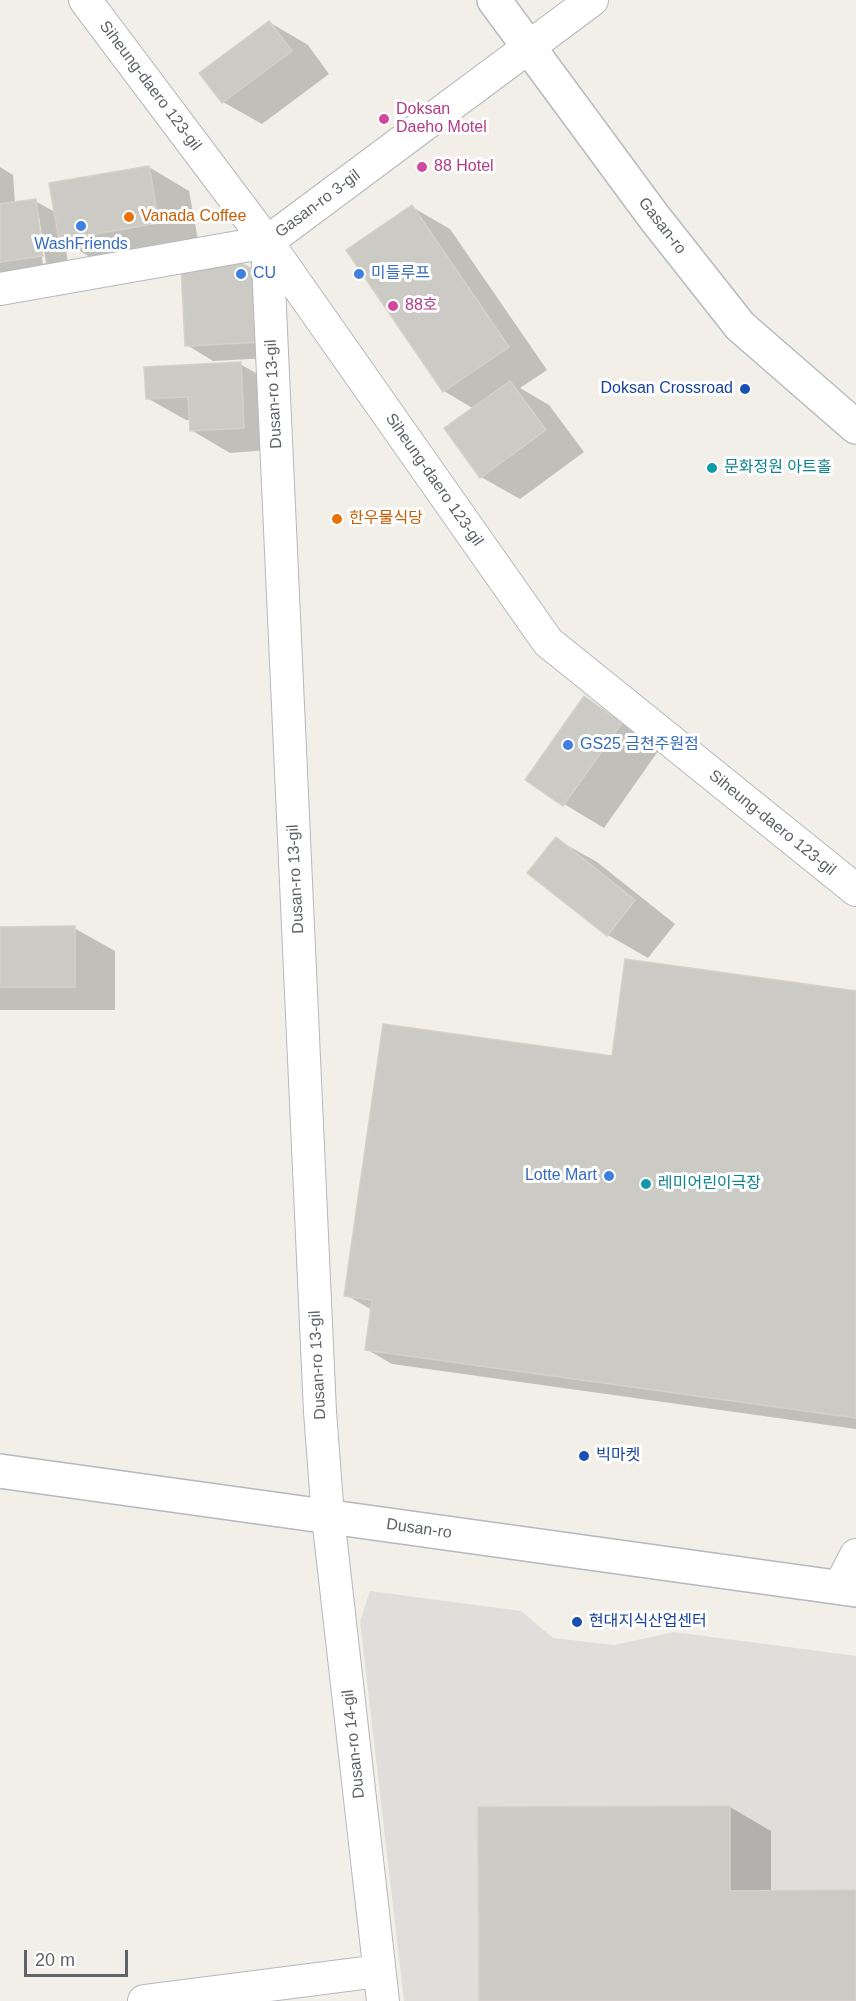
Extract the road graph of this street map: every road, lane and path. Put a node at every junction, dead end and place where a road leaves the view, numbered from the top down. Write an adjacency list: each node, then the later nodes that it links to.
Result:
1 (85, 0): 5 (street, Siheung-daero 123-gil)
2 (494, 0): 4 (street, Gasan-ro)
3 (592, 0): 4 (street, Gasan-ro 3-gil)
4 (529, 48): 5 (street, Gasan-ro 3-gil); 7 (street, Gasan-ro)
5 (267, 242): 6 (street, Gasan-ro 3-gil); 8 (street, Siheung-daero 123-gil); 10 (street, Dusan-ro 13-gil)
6 (0, 289)
7 (856, 427)
8 (856, 890)
9 (0, 1471): 10 (street, Dusan-ro)
10 (328, 1517): 12 (street, Dusan-ro); 13 (street, Dusan-ro 14-gil)
11 (856, 1555): 12 (street, Dusan-ro)
12 (847, 1589)
13 (381, 1986): 14 (street, Dusan-ro 14-gil)
14 (144, 2001)

